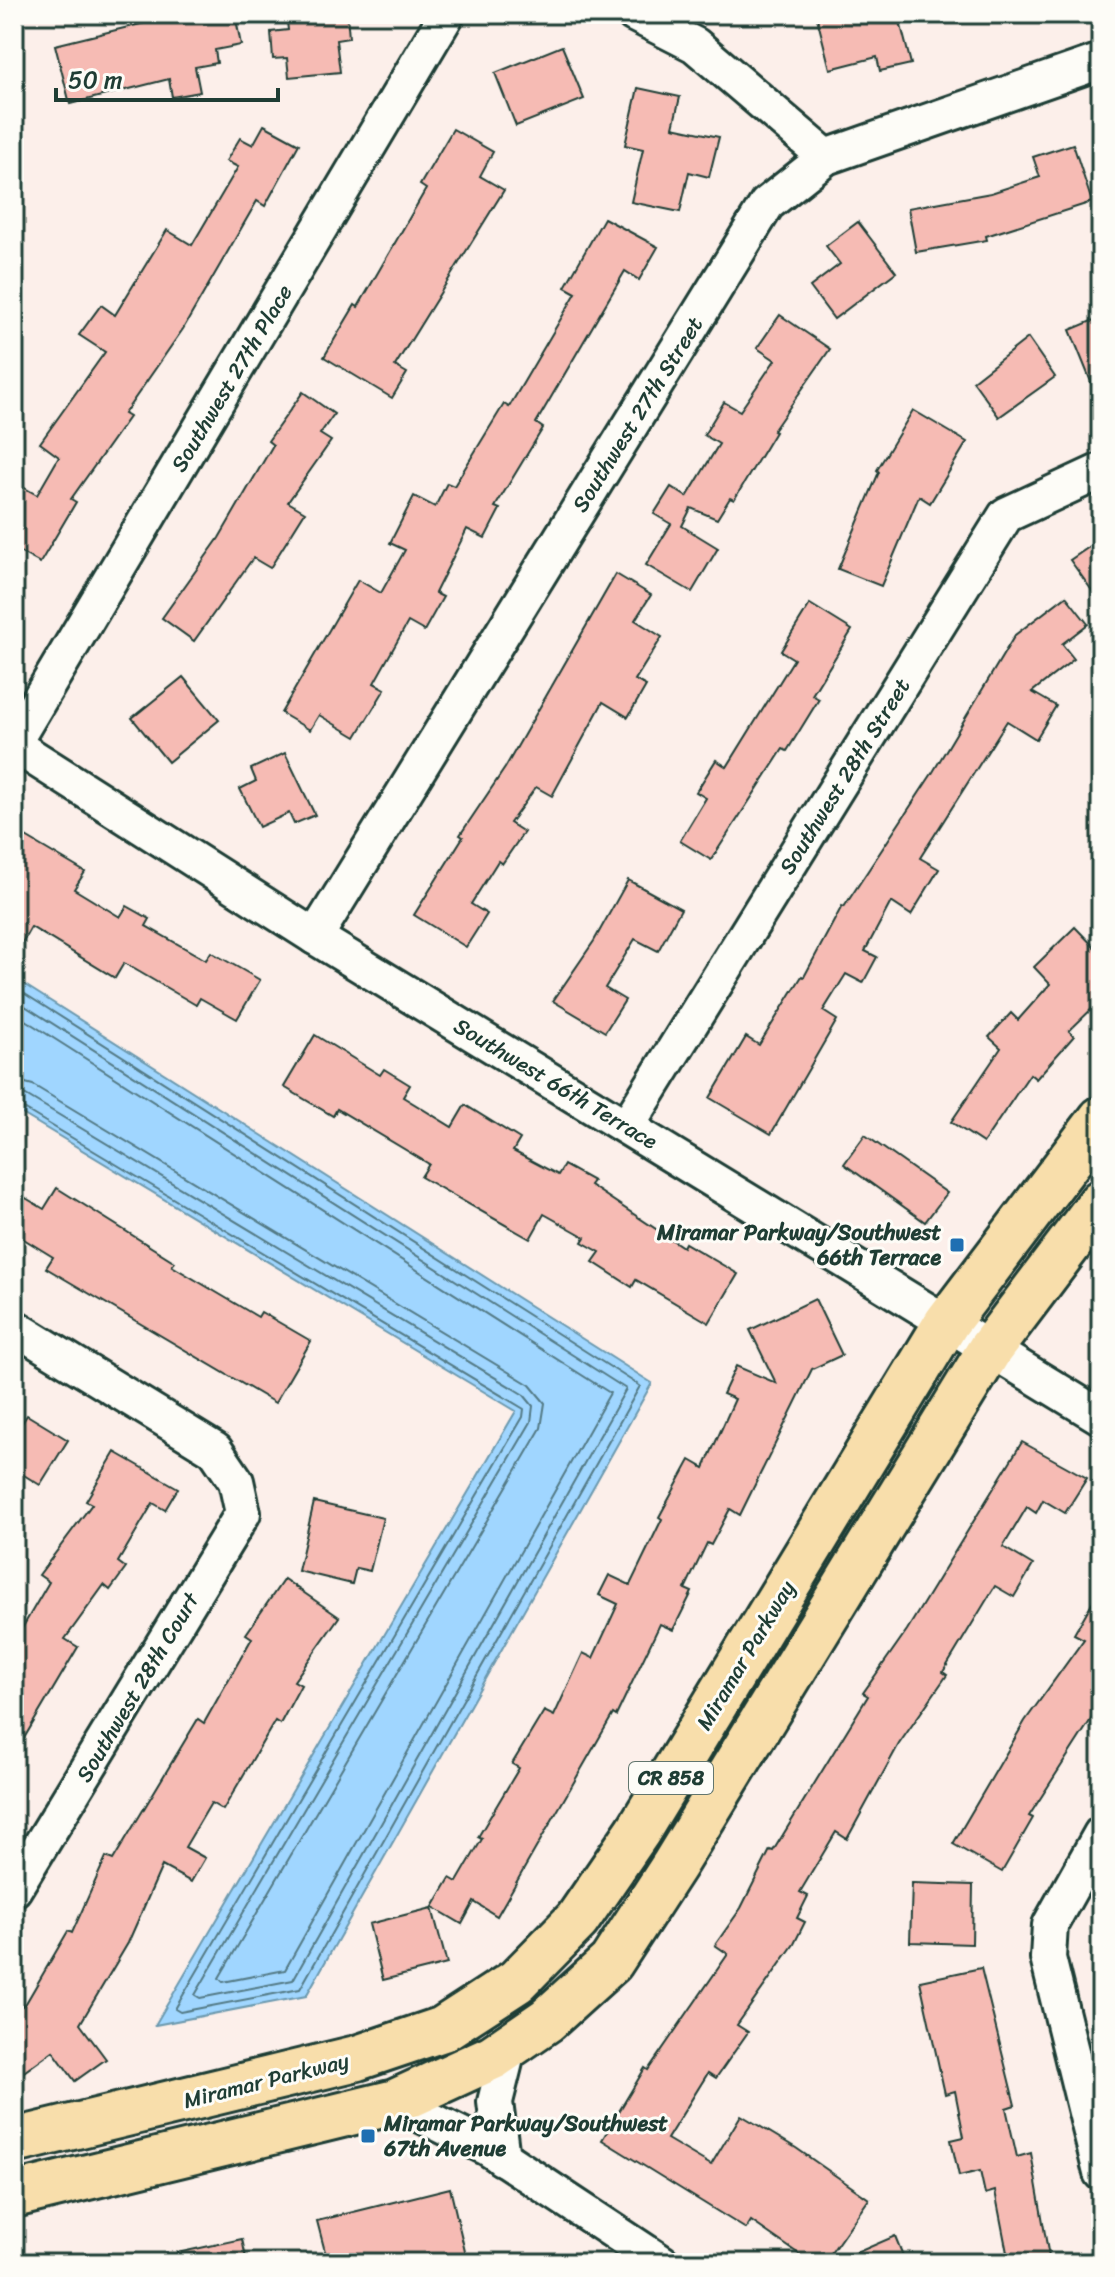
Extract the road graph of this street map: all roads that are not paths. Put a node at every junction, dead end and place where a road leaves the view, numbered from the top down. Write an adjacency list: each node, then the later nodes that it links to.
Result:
1 (447, 14): 6 (street, Southwest 27th Place)
2 (634, 14): 4 (street)
3 (1101, 61): 4 (street, Southwest 27th Street)
4 (826, 157): 7 (street, Southwest 27th Street)
5 (1101, 471): 9 (street, Southwest 28th Street)
6 (14, 743): 7 (street, Southwest 66th Terrace)
7 (315, 937): 9 (street, Southwest 66th Terrace)
8 (1101, 1119): 11 (main road, Miramar Parkway / CR 858)
9 (627, 1126): 11 (street, Southwest 66th Terrace)
10 (1101, 1202): 13 (main road, CR 858)
11 (947, 1322): 13 (street, Southwest 66th Terrace); 19 (main road, Miramar Parkway / CR 858)
12 (14, 1327): 16 (street, Southwest 28th Court)
13 (990, 1349): 14 (street, Southwest 66th Terrace); 17 (main road, CR 858)
14 (1101, 1417)
15 (1101, 1834): 21 (street)
16 (14, 1889)
17 (509, 2046): 18 (main road, CR 858); 20 (street)
18 (395, 2102): 20 (street); 22 (main road, CR 858)
19 (14, 2141)
20 (502, 2158): 23 (street)
21 (1101, 2173)
22 (14, 2195)
23 (662, 2263)

